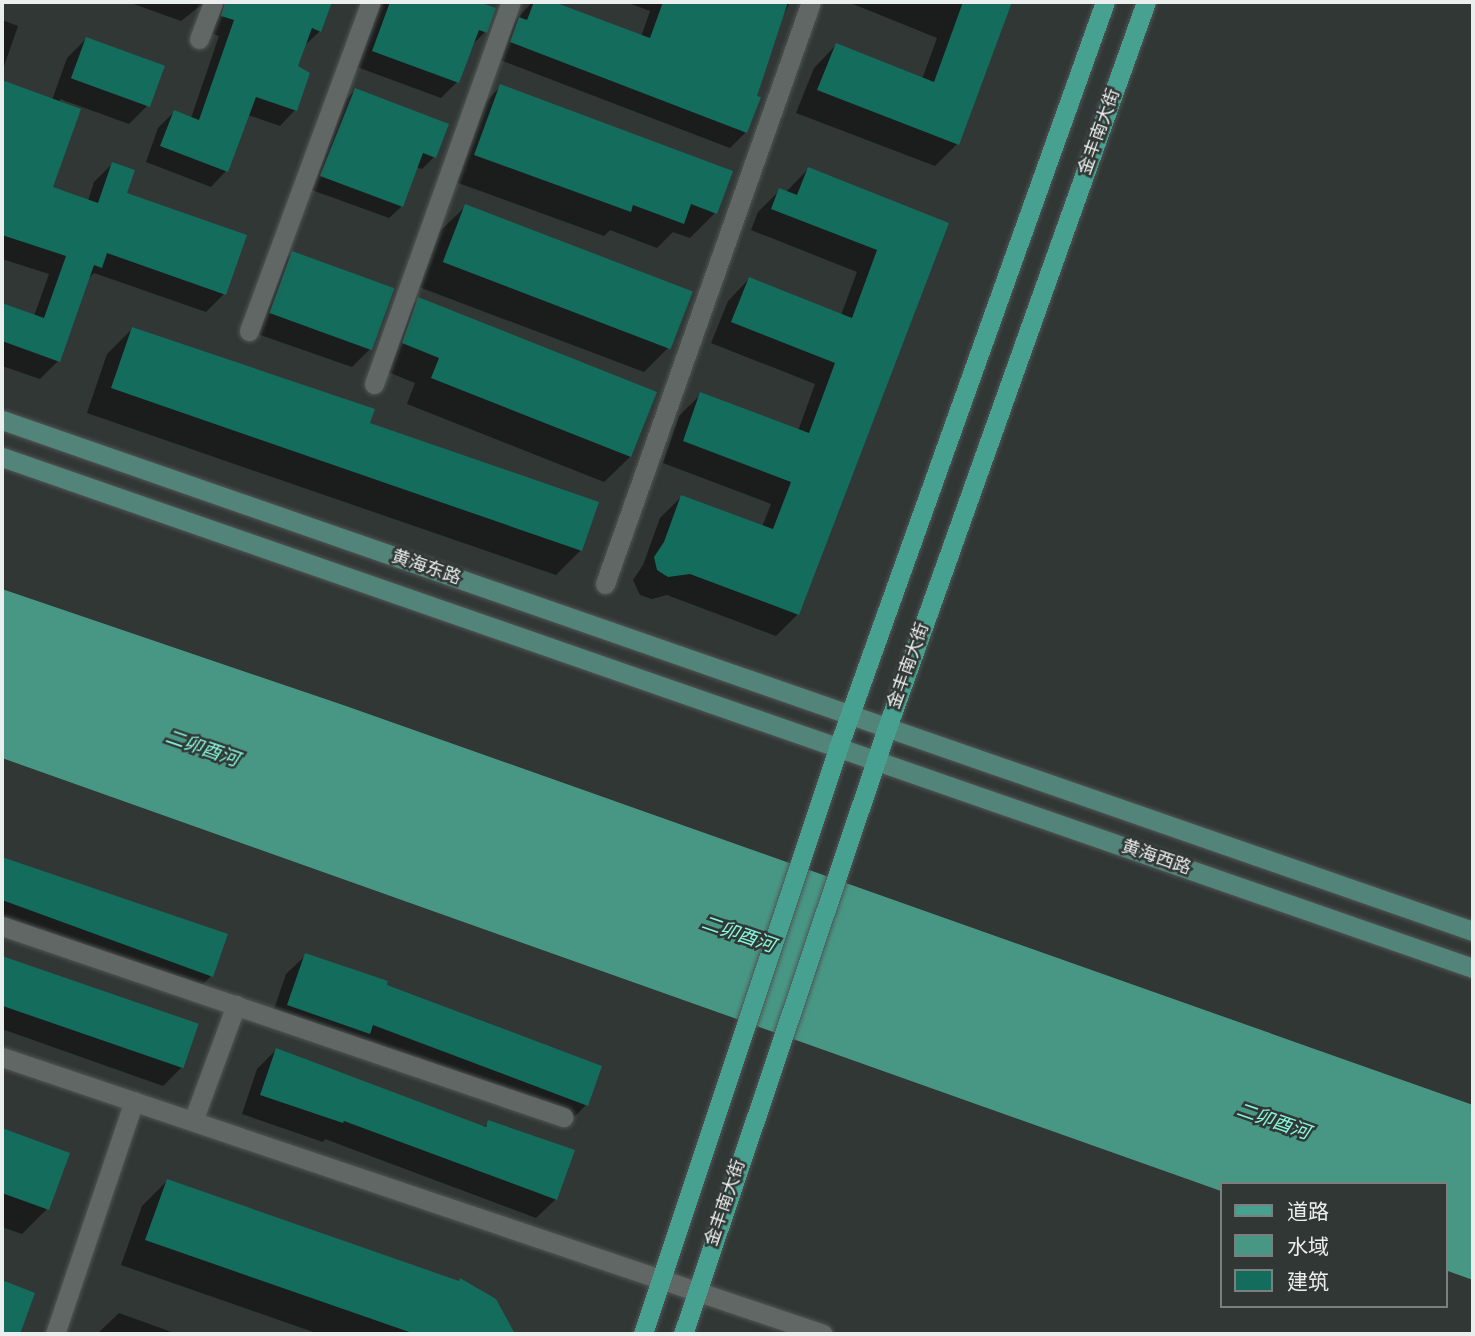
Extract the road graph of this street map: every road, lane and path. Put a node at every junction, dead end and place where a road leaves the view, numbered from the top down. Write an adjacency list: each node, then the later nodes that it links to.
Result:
1 (214, 2): 7 (street)
2 (370, 2): 8 (street)
3 (511, 2): 9 (street)
4 (811, 2): 12 (street)
5 (1105, 2): 13 (main road, 金丰南大街)
6 (1146, 2): 14 (main road, 金丰南大街)
7 (199, 38)
8 (249, 331)
9 (374, 384)
10 (2, 420): 13 (main road, 黄海东路)
11 (2, 457): 15 (main road, 黄海东路)
12 (606, 584)
13 (850, 716): 14 (main road, 黄海西路); 15 (main road, 金丰南大街)
14 (887, 727): 16 (main road, 金丰南大街); 18 (main road, 黄海西路)
15 (838, 748): 16 (main road, 黄海西路); 25 (main road, 金丰南大街)
16 (875, 761): 19 (main road, 黄海西路); 26 (main road, 金丰南大街)
17 (2, 926): 20 (street)
18 (1473, 931)
19 (1473, 968)
20 (236, 1005): 23 (street); 24 (street)
21 (2, 1057): 22 (street)
22 (134, 1101): 24 (street); 27 (street)
23 (563, 1117)
24 (193, 1121): 25 (street)
25 (662, 1279): 26 (street); 28 (main road, 金丰南大街)
26 (697, 1290): 29 (main road, 金丰南大街); 30 (street)
27 (55, 1334)
28 (643, 1334)
29 (683, 1334)
30 (823, 1334)

